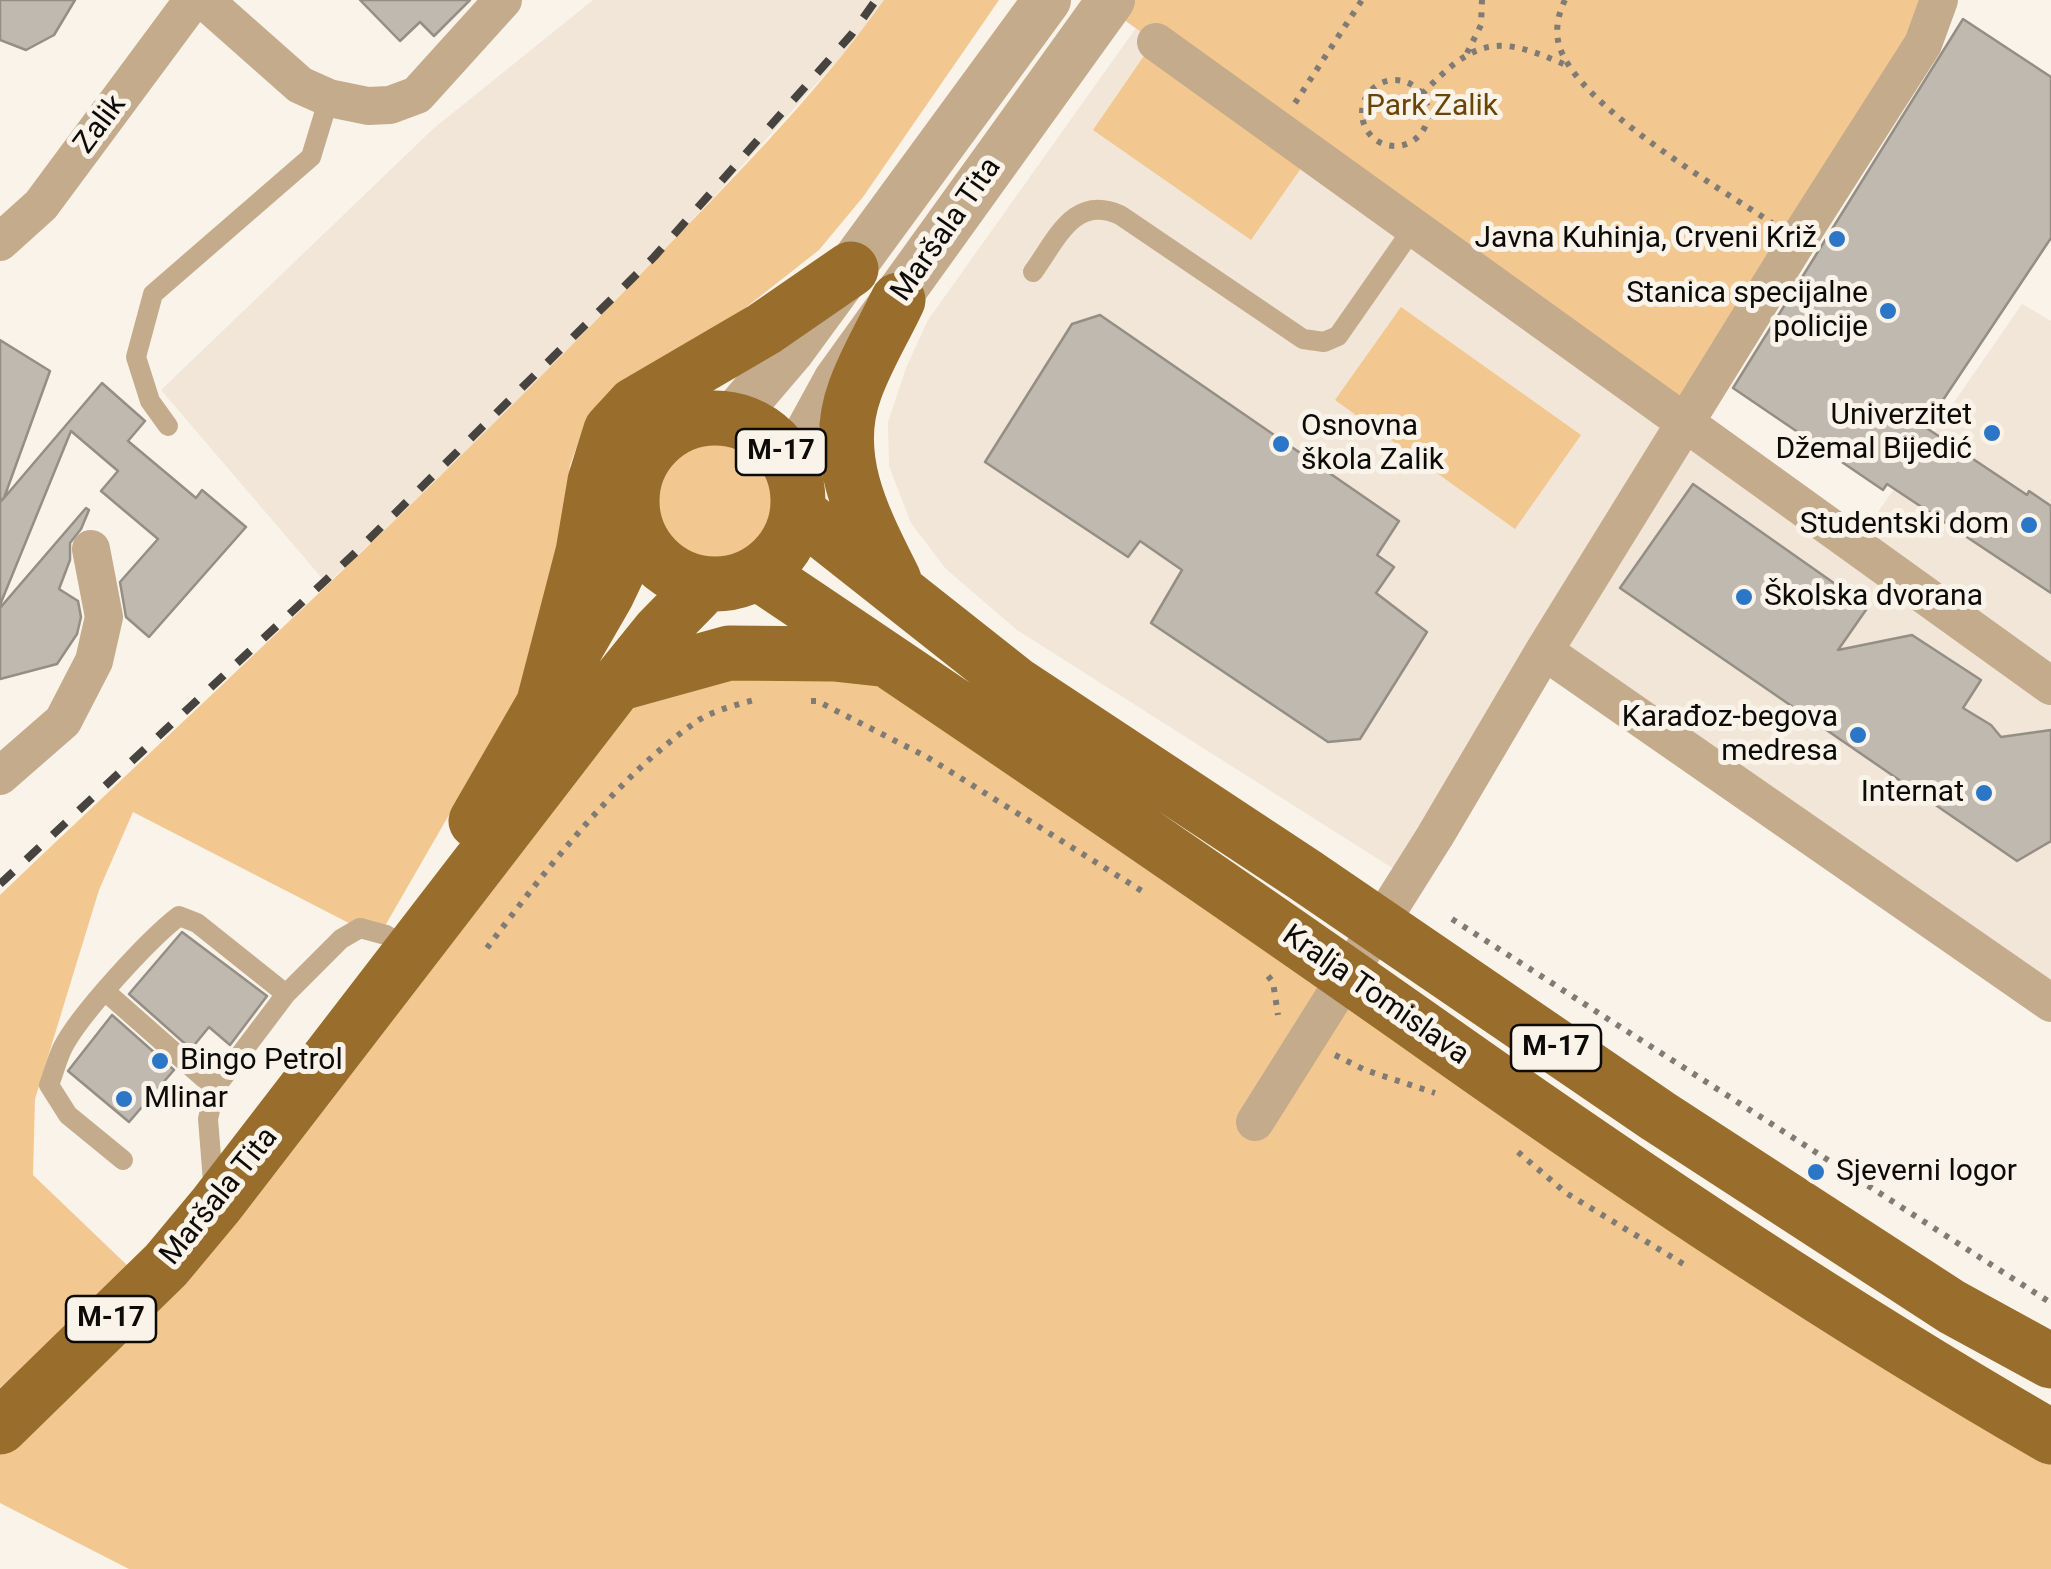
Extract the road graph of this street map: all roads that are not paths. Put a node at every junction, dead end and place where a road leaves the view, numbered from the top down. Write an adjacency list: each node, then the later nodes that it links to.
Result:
1 (193, 0): 10 (street, Zalik)
2 (204, 0): 8 (street)
3 (502, 0): 8 (street)
4 (1047, 0): 11 (street, Maršala Tita)
5 (1111, 0): 13 (street, Maršala Tita)
6 (1939, 0): 15 (street)
7 (1156, 42): 9 (street)
8 (329, 98): 16 (lane)
9 (1414, 227): 12 (lane); 15 (street)
10 (0, 242)
11 (851, 269): 14 (street, Maršala Tita); 26 (main road)
12 (1034, 272)
13 (898, 300): 17 (street, Maršala Tita); 21 (main road)
14 (732, 419): 17 (main road, M-17); 18 (main road, M-17)
15 (1687, 422): 22 (street); 25 (street)
16 (168, 426)
17 (794, 488): 20 (main road, M-17); 21 (main road, Kralja Tomislava / M-17)
18 (637, 531): 20 (main road, M-17); 26 (main road, Maršala Tita / M-17)
19 (91, 548): 27 (street)
20 (732, 579): 23 (main road, Kralja Tomislava / M-17); 24 (main road, Maršala Tita / M-17)
21 (902, 596): 28 (main road, Kralja Tomislava / M-17)
22 (1544, 650): 28 (street); 34 (street)
23 (882, 659): 24 (main road); 30 (main road, Kralja Tomislava / M-17)
24 (617, 684): 32 (main road, Maršala Tita / M-17)
25 (2051, 686)
26 (544, 702): 29 (main road, Maršala Tita / M-17)
27 (0, 776)
28 (1378, 925): 30 (street); 39 (main road, Kralja Tomislava / M-17)
29 (404, 946): 32 (main road, Maršala Tita / M-17); 33 (lane)
30 (1345, 976): 36 (street); 41 (main road, Kralja Tomislava / M-17)
31 (106, 992): 33 (lane); 35 (lane); 37 (lane)
32 (378, 993): 38 (main road, Maršala Tita / M-17)
33 (286, 994): 35 (lane)
34 (2051, 1003)
35 (215, 1088): 38 (lane)
36 (1255, 1122)
37 (123, 1160)
38 (216, 1205): 40 (main road, Maršala Tita / M-17)
39 (2051, 1361)
40 (0, 1427)
41 (2051, 1437)

